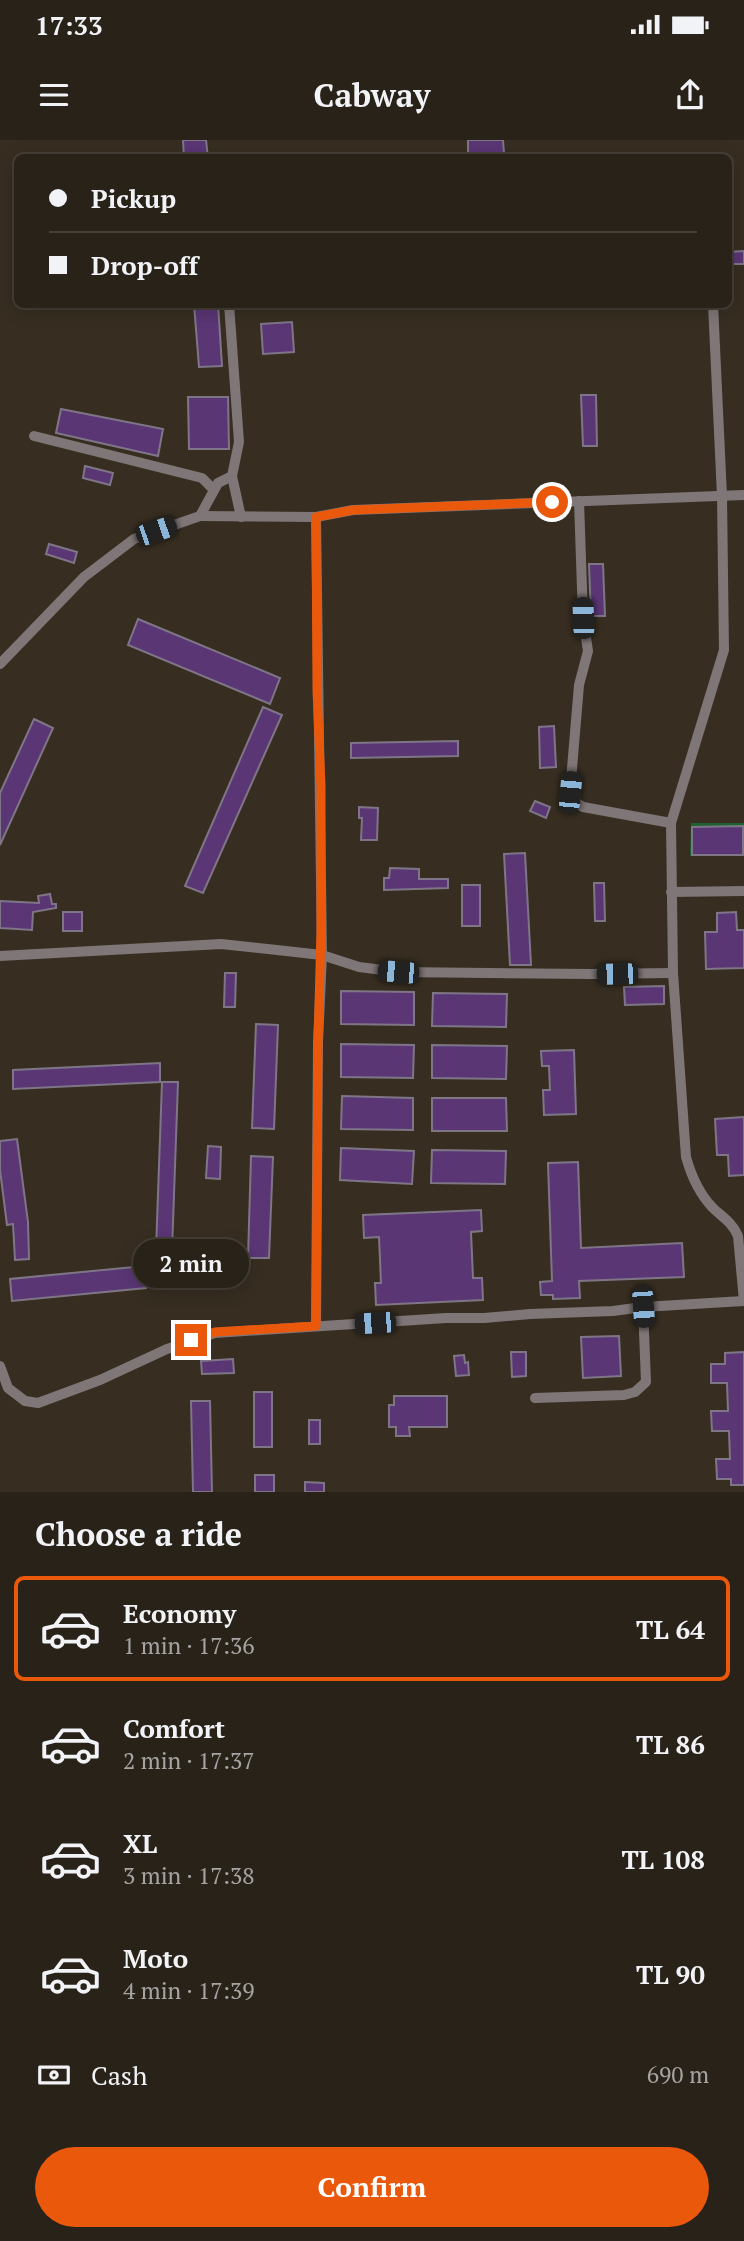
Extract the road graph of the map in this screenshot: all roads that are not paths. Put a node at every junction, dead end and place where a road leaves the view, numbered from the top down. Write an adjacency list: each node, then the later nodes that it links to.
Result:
1 (229, 308): 4 (street)
2 (713, 308): 7 (street)
3 (34, 436): 5 (street)
4 (232, 477): 5 (street); 10 (street)
5 (213, 489): 9 (street)
6 (744, 495): 7 (street)
7 (722, 496): 8 (street); 13 (street)
8 (579, 501): 11 (street); 13 (street)
9 (200, 516): 10 (street); 12 (street)
10 (241, 517): 11 (street)
11 (316, 517): 16 (street)
12 (0, 664)
13 (671, 823): 15 (street)
14 (744, 891): 15 (street)
15 (671, 892): 18 (street)
16 (321, 955): 17 (street); 18 (street); 21 (street)
17 (0, 956)
18 (673, 973): 19 (street)
19 (744, 1301): 20 (street)
20 (643, 1307): 21 (street); 23 (street)
21 (316, 1326): 22 (street)
22 (0, 1366)
23 (535, 1398)

